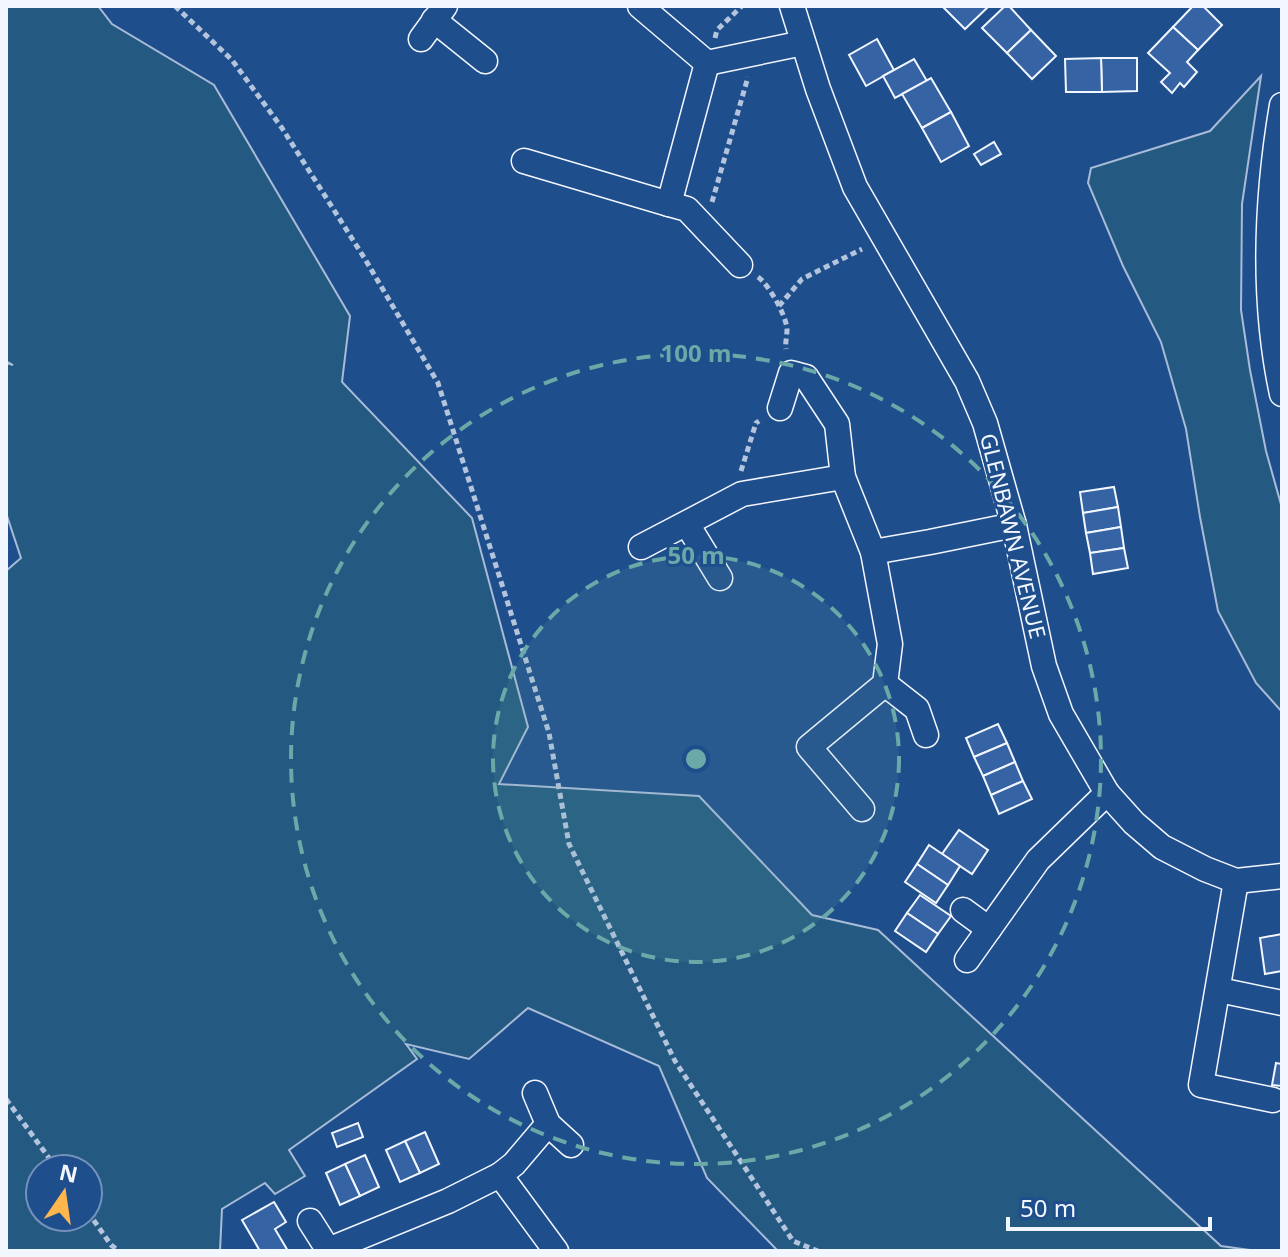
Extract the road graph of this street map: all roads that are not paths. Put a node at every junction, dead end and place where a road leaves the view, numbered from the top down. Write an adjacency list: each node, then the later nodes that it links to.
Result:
1 (640, 6): 6 (street)
2 (792, 6): 4 (street, GLENBAWN AVENUE)
3 (433, 21): 5 (street)
4 (803, 43): 6 (street); 15 (street, GLENBAWN AVENUE)
5 (485, 61)
6 (707, 63): 9 (street)
7 (1282, 105): 11 (street)
8 (524, 161): 9 (street)
9 (669, 204): 10 (street)
10 (740, 265)
11 (1282, 394)
12 (780, 408): 13 (street)
13 (843, 477): 14 (street); 17 (street)
14 (687, 524): 16 (street); 18 (street)
15 (1014, 525): 17 (street); 21 (street, GLENBAWN AVENUE)
16 (641, 547)
17 (873, 552): 19 (street)
18 (720, 578)
19 (885, 684): 20 (street); 22 (street)
20 (926, 735)
21 (1107, 793): 24 (street, GLENBAWN AVENUE); 26 (street)
22 (862, 809)
23 (1282, 876): 24 (street, GLENBAWN AVENUE)
24 (1236, 881): 28 (street)
25 (963, 910): 26 (street)
26 (989, 929): 27 (street)
27 (967, 960)
28 (1219, 990): 29 (street); 31 (street)
29 (1282, 1003)
30 (535, 1093): 32 (street)
31 (1273, 1100)
32 (548, 1124): 33 (street); 34 (street)
33 (571, 1145)
34 (500, 1175): 36 (street); 37 (street)
35 (310, 1221): 36 (street)
36 (328, 1250)
37 (556, 1251)

